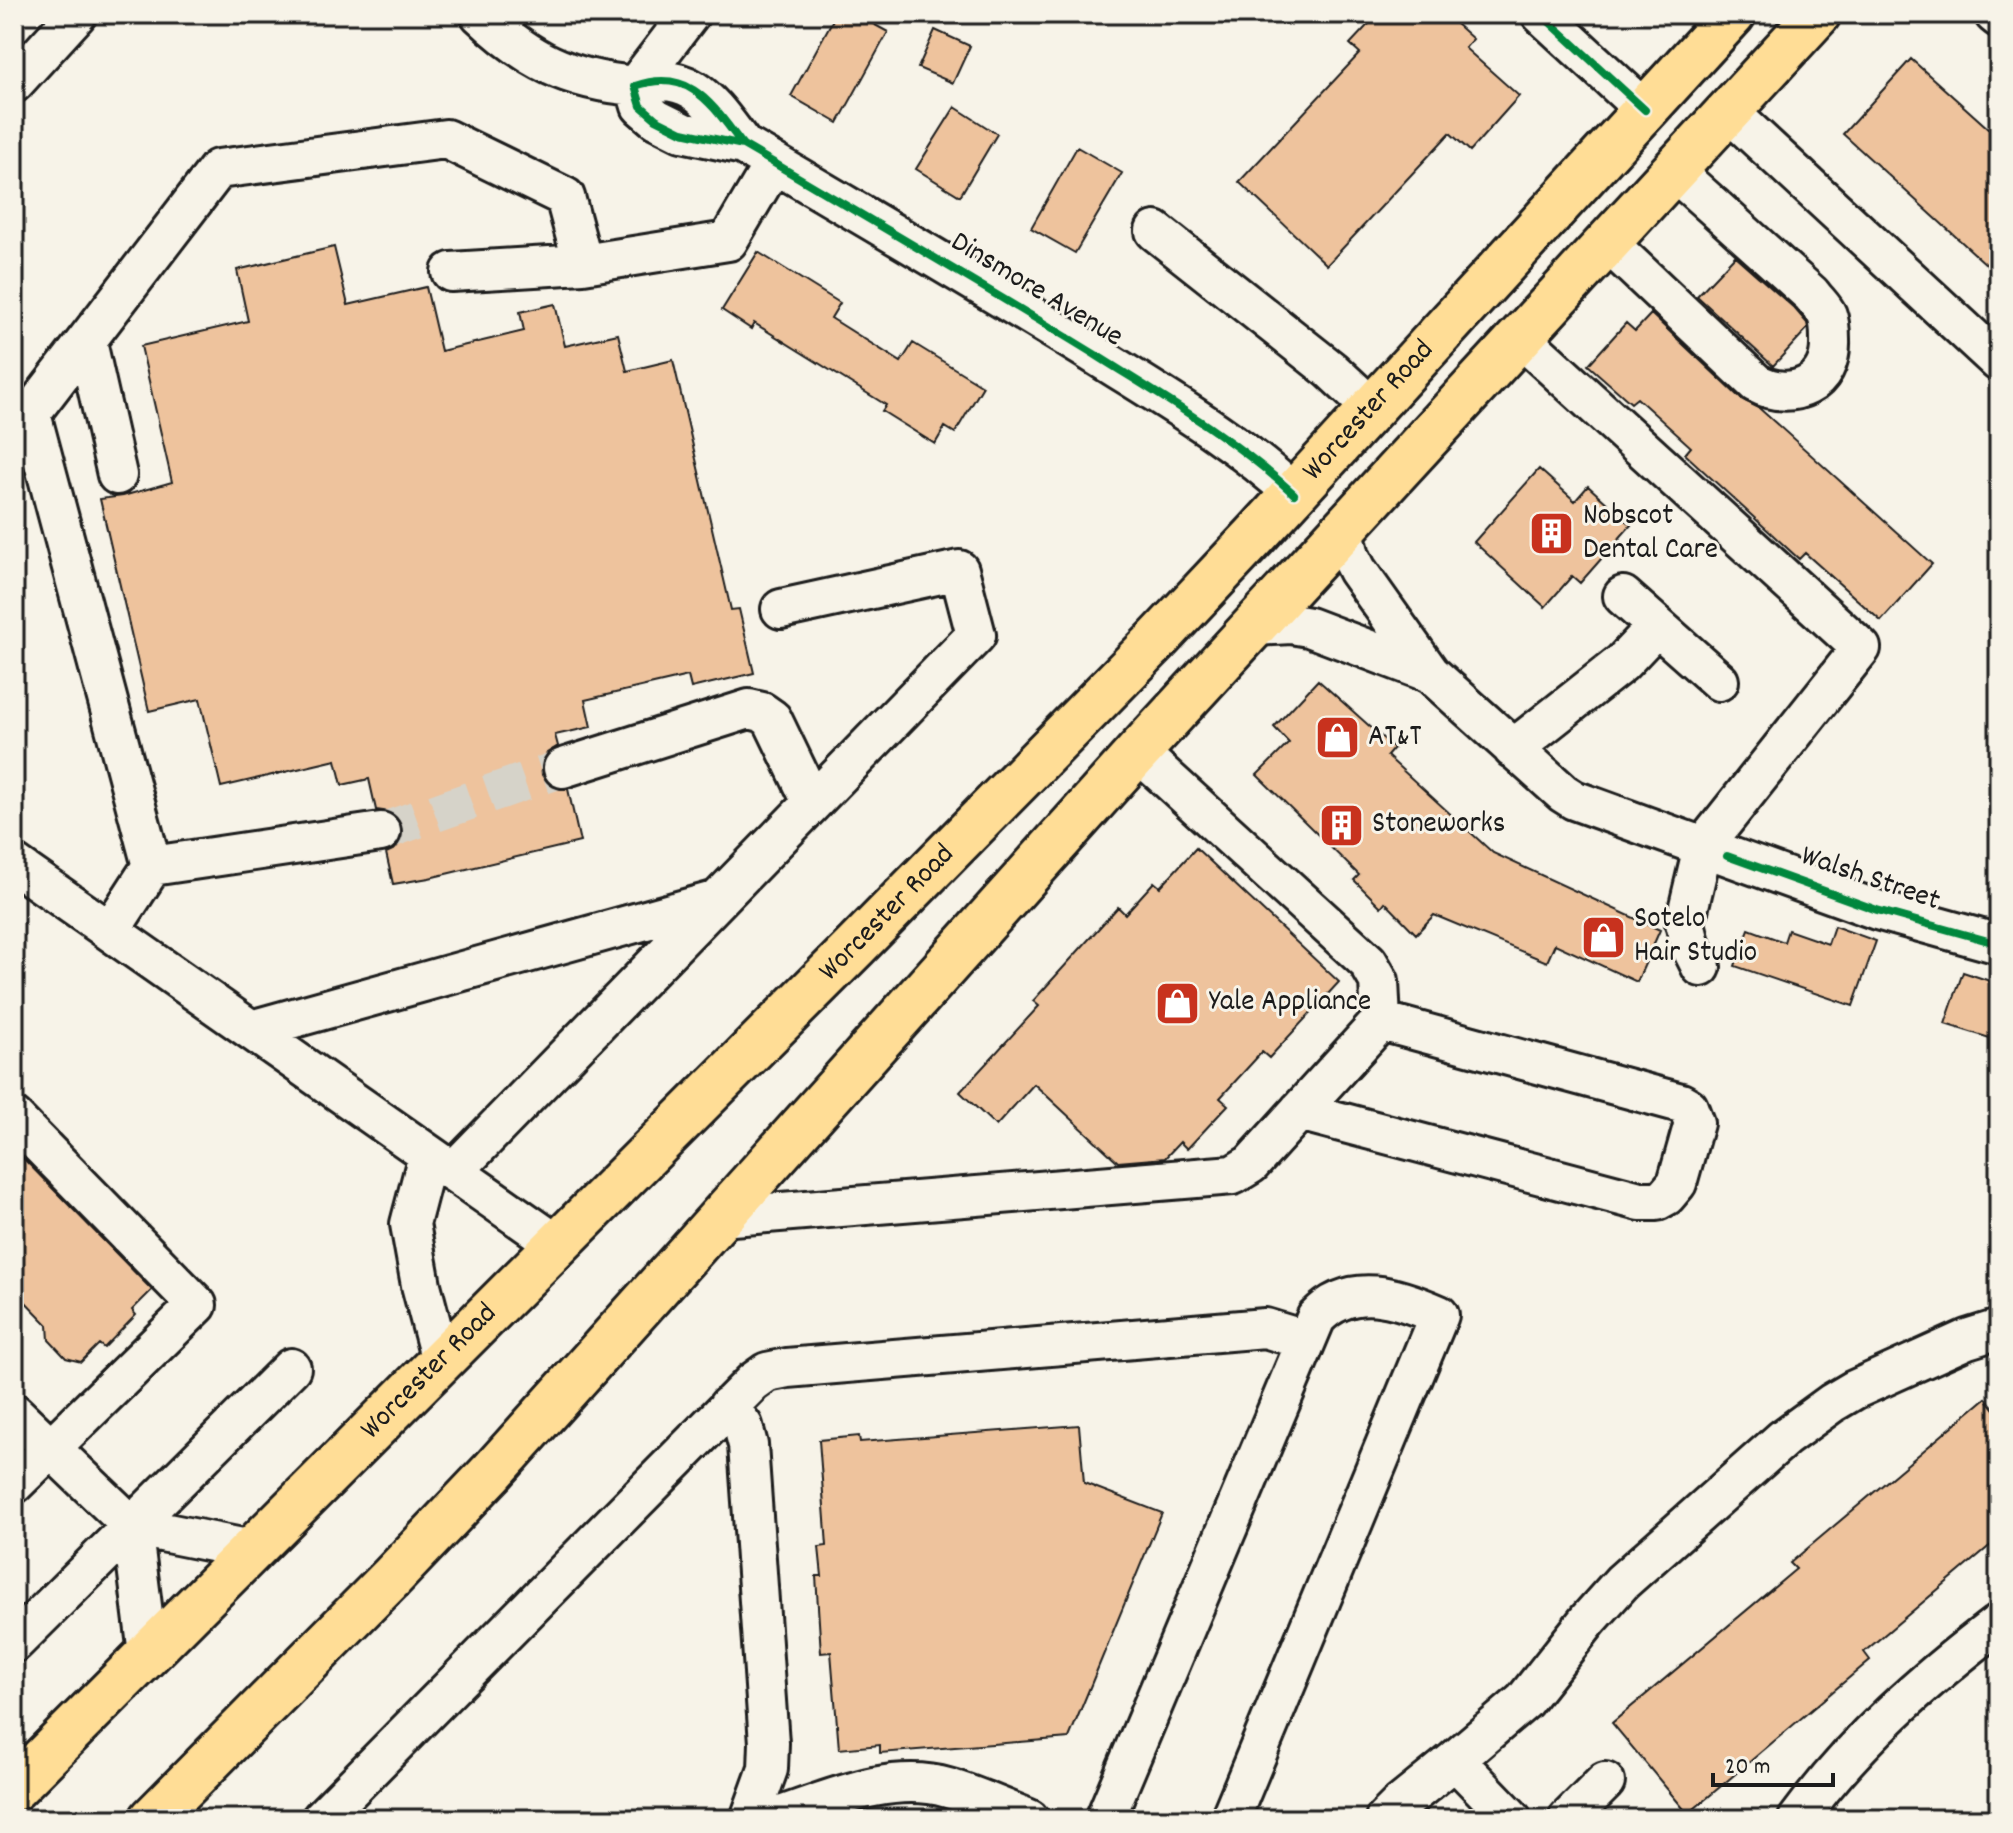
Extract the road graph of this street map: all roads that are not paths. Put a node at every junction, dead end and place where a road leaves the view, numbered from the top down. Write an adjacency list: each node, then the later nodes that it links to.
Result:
1 (77, 14): 9 (street)
2 (480, 14): 10 (street, Dinsmore Avenue)
3 (690, 14): 10 (street)
4 (1541, 14): 11 (street)
5 (1733, 14): 11 (highway, Worcester Road)
6 (1818, 14): 12 (highway, Worcester Road)
7 (1994, 14): 8 (street)
8 (1999, 18)
9 (14, 83)
10 (635, 86): 13 (street, Dinsmore Avenue)
11 (1645, 110): 22 (highway, Worcester Road)
12 (1729, 112): 14 (highway, Worcester Road); 21 (street)
13 (758, 154): 17 (street); 25 (street, Dinsmore Avenue)
14 (1674, 171): 16 (highway, Worcester Road); 16 (street)
15 (1155, 231): 22 (street)
16 (1608, 243): 19 (highway, Worcester Road)
17 (583, 264): 18 (street); 20 (street)
18 (451, 272)
19 (1521, 338): 26 (highway, Worcester Road); 38 (street)
20 (87, 342): 23 (street); 24 (street)
21 (1999, 362)
22 (1372, 408): 25 (highway, Worcester Road)
23 (23, 424): 40 (street)
24 (117, 475)
25 (1294, 494): 51 (highway, Worcester Road)
26 (1344, 531): 29 (highway, Worcester Road); 31 (street)
27 (1623, 596): 30 (street)
28 (781, 609): 36 (street)
29 (1256, 626): 31 (street); 34 (highway, Worcester Road)
30 (1657, 626): 32 (street); 33 (street)
31 (1430, 673): 33 (street, Walsh Street)
32 (1719, 681)
33 (1513, 749): 38 (street, Walsh Street)
34 (1138, 752): 45 (street); 50 (highway, Worcester Road)
35 (563, 768): 36 (street)
36 (812, 802): 41 (street)
37 (381, 832): 40 (street)
38 (1715, 851): 43 (street, Walsh Street); 44 (street)
39 (14, 864): 42 (street)
40 (152, 866): 42 (street)
41 (717, 900): 46 (street); 49 (street)
42 (110, 931): 46 (street)
43 (1999, 944)
44 (1701, 967)
45 (1381, 1021): 47 (street); 47 (street)
46 (251, 1030): 49 (street)
47 (1299, 1111): 50 (street)
48 (14, 1118): 58 (street)
49 (441, 1163): 51 (street); 54 (street)
50 (720, 1217): 68 (highway, Worcester Road)
51 (558, 1245): 54 (highway, Worcester Road)
52 (1999, 1329): 65 (street)
53 (1305, 1340): 56 (street); 73 (street); 74 (street)
54 (441, 1361): 61 (highway, Worcester Road)
55 (291, 1368): 60 (street)
56 (728, 1406): 69 (street); 70 (street)
57 (14, 1413): 58 (street)
58 (51, 1448): 59 (street); 60 (street)
59 (14, 1484)
60 (132, 1526): 61 (street); 63 (street); 64 (street)
61 (252, 1550): 64 (highway, Worcester Road)
62 (1999, 1623): 78 (street)
63 (14, 1643)
64 (148, 1654): 67 (highway, Worcester Road)
65 (1455, 1760): 75 (street); 76 (street)
66 (1605, 1782): 77 (street)
67 (14, 1788)
68 (152, 1819)
69 (321, 1819)
70 (750, 1819)
71 (772, 1819): 72 (street)
72 (1029, 1819)
73 (1105, 1819)
74 (1230, 1819)
75 (1385, 1819)
76 (1512, 1819)
77 (1568, 1819)
78 (1798, 1819)

